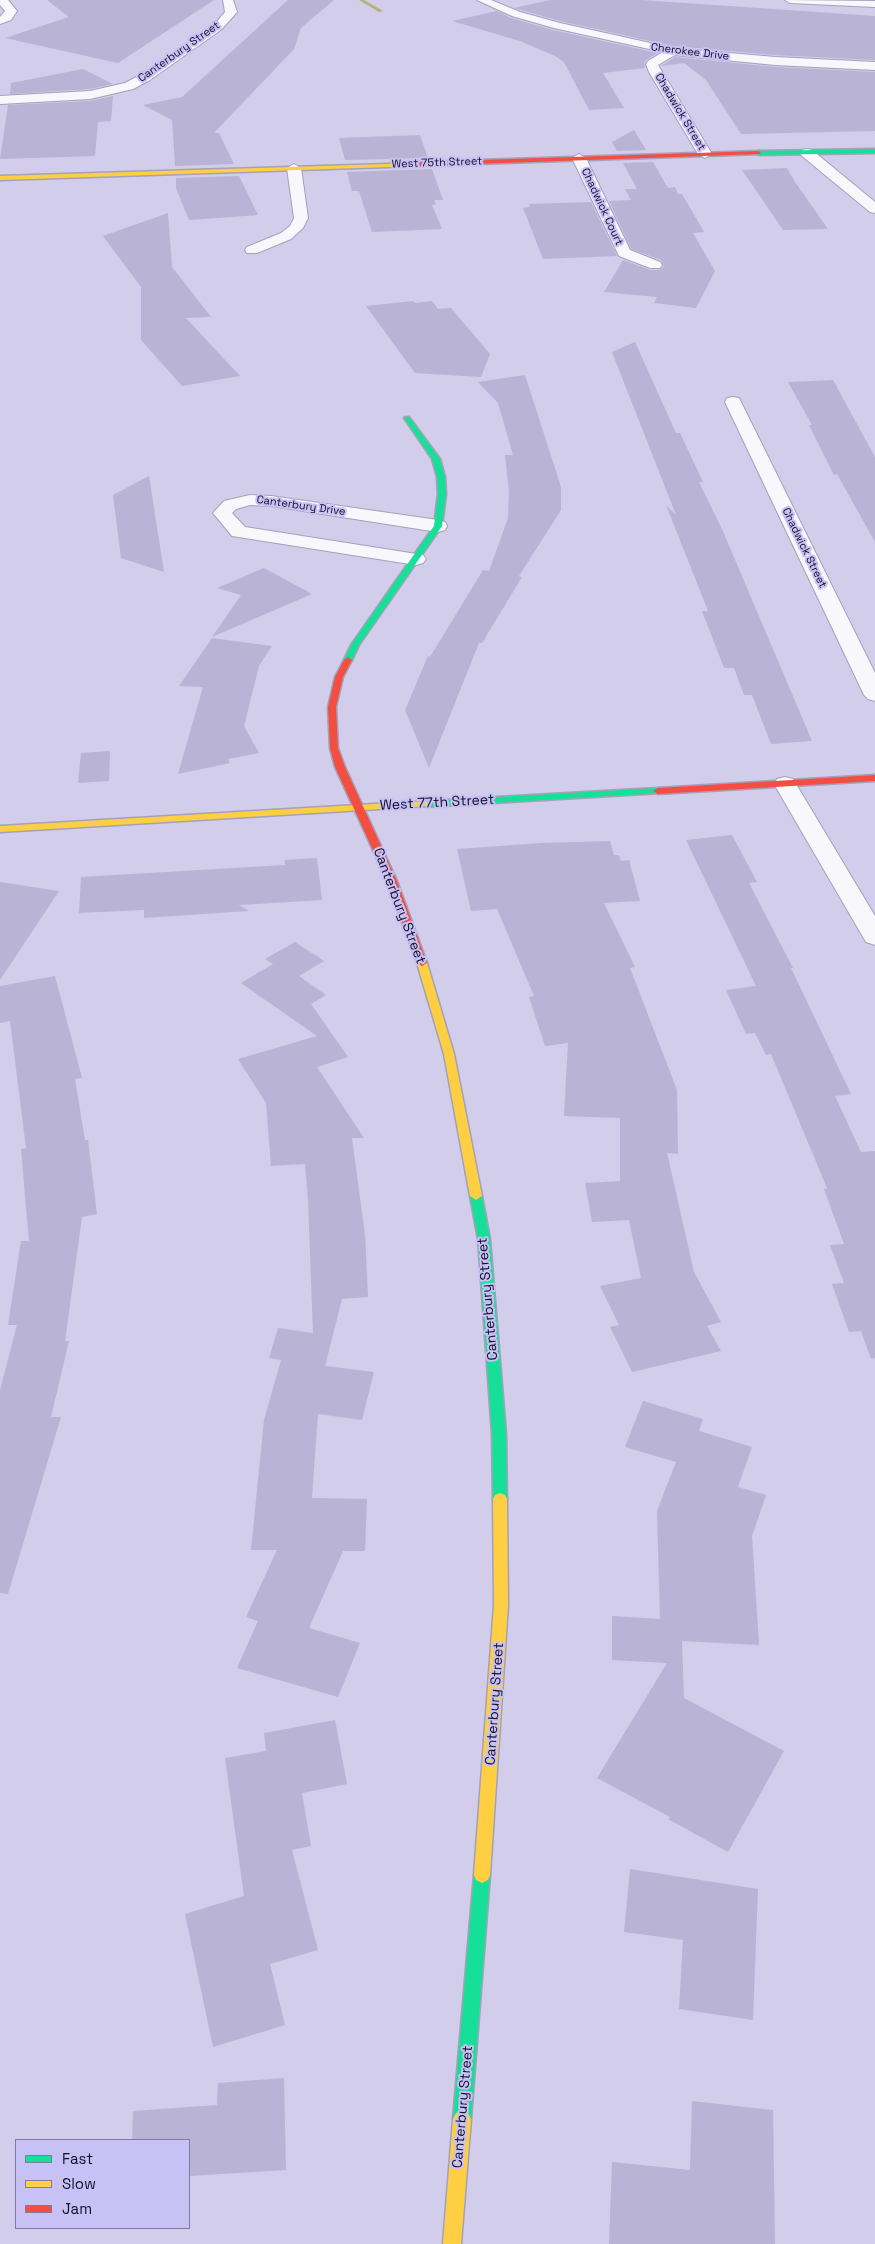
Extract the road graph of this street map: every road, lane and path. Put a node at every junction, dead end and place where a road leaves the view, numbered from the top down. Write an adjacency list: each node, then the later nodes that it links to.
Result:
1 (1, 0): 6 (street)
2 (228, 0): 9 (street, Canterbury Street)
3 (482, 0): 7 (street, Cherokee Drive)
4 (790, 0): 5 (street)
5 (875, 4)
6 (0, 21)
7 (673, 51): 8 (street, Cherokee Drive); 12 (street, Chadwick Street)
8 (875, 66)
9 (0, 100)
10 (875, 151): 11 (street, West 75th Street)
11 (807, 153): 12 (street, West 75th Street); 16 (street)
12 (705, 154): 13 (street, West 75th Street)
13 (579, 158): 14 (street, West 75th Street); 18 (street, Chadwick Court)
14 (294, 168): 15 (street, West 75th Street); 17 (street)
15 (0, 178)
16 (875, 209)
17 (252, 250)
18 (655, 265)
19 (733, 402): 23 (street, Chadwick Street)
20 (407, 418): 21 (street, Canterbury Street)
21 (438, 526): 22 (street, Canterbury Street); 22 (street, Canterbury Drive)
22 (416, 560): 26 (street, Canterbury Street)
23 (875, 695)
24 (875, 778): 25 (street, West 77th Street)
25 (785, 784): 26 (street, West 77th Street); 28 (street)
26 (358, 808): 27 (street, West 77th Street); 29 (street, Canterbury Street)
27 (0, 829)
28 (875, 937)
29 (452, 2244)

